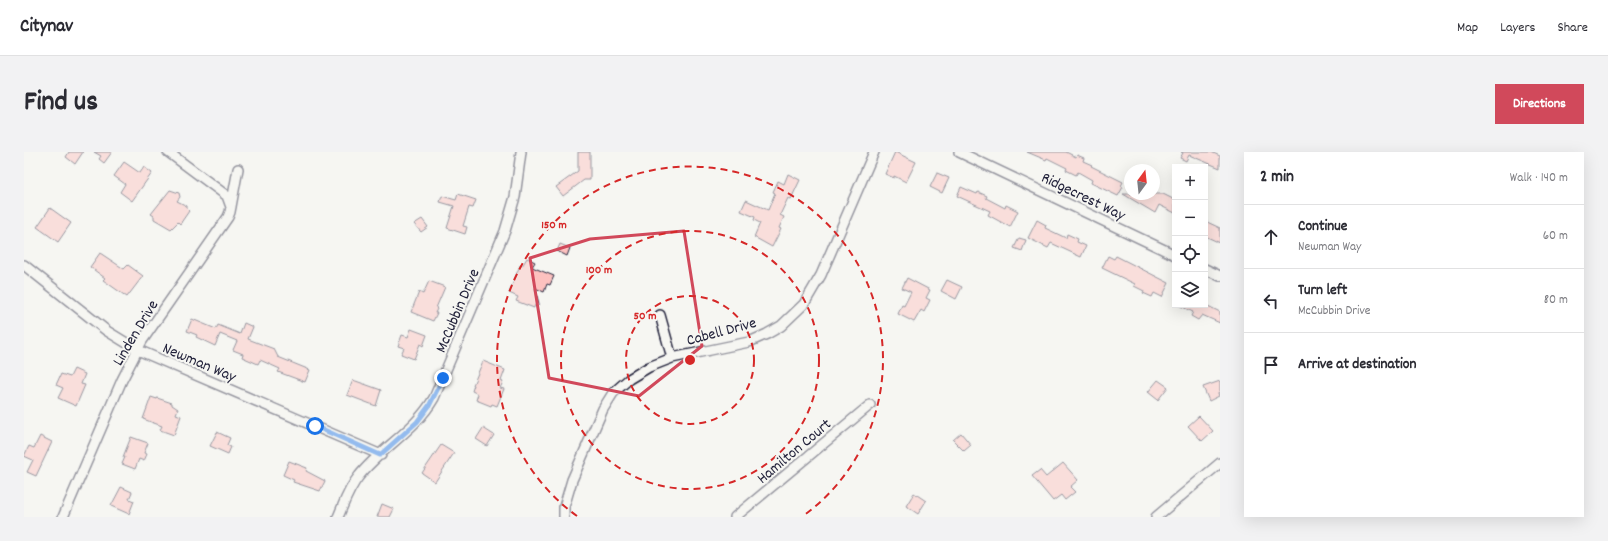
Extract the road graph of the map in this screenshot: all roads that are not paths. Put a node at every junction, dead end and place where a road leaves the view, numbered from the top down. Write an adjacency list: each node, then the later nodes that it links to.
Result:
1 (168, 152): 6 (street)
2 (521, 152): 15 (street, McCubbin Drive)
3 (874, 152): 13 (street, Cabell Drive)
4 (959, 152): 7 (street, Ridgecrest Way)
5 (238, 169): 6 (street, Linden Drive)
6 (231, 208): 12 (street, Linden Drive)
7 (1172, 254)
8 (24, 265): 12 (street, Newman Way)
9 (1208, 270): 10 (street)
10 (1220, 276)
11 (660, 315): 13 (street)
12 (138, 350): 15 (street, Newman Way); 17 (street, Linden Drive)
13 (672, 358): 19 (street, Cabell Drive)
14 (870, 406): 20 (street, Hamilton Court)
15 (380, 455): 18 (street, McCubbin Drive)
16 (1220, 464): 21 (street)
17 (64, 517)
18 (338, 517)
19 (564, 517)
20 (735, 517)
21 (1156, 517)

